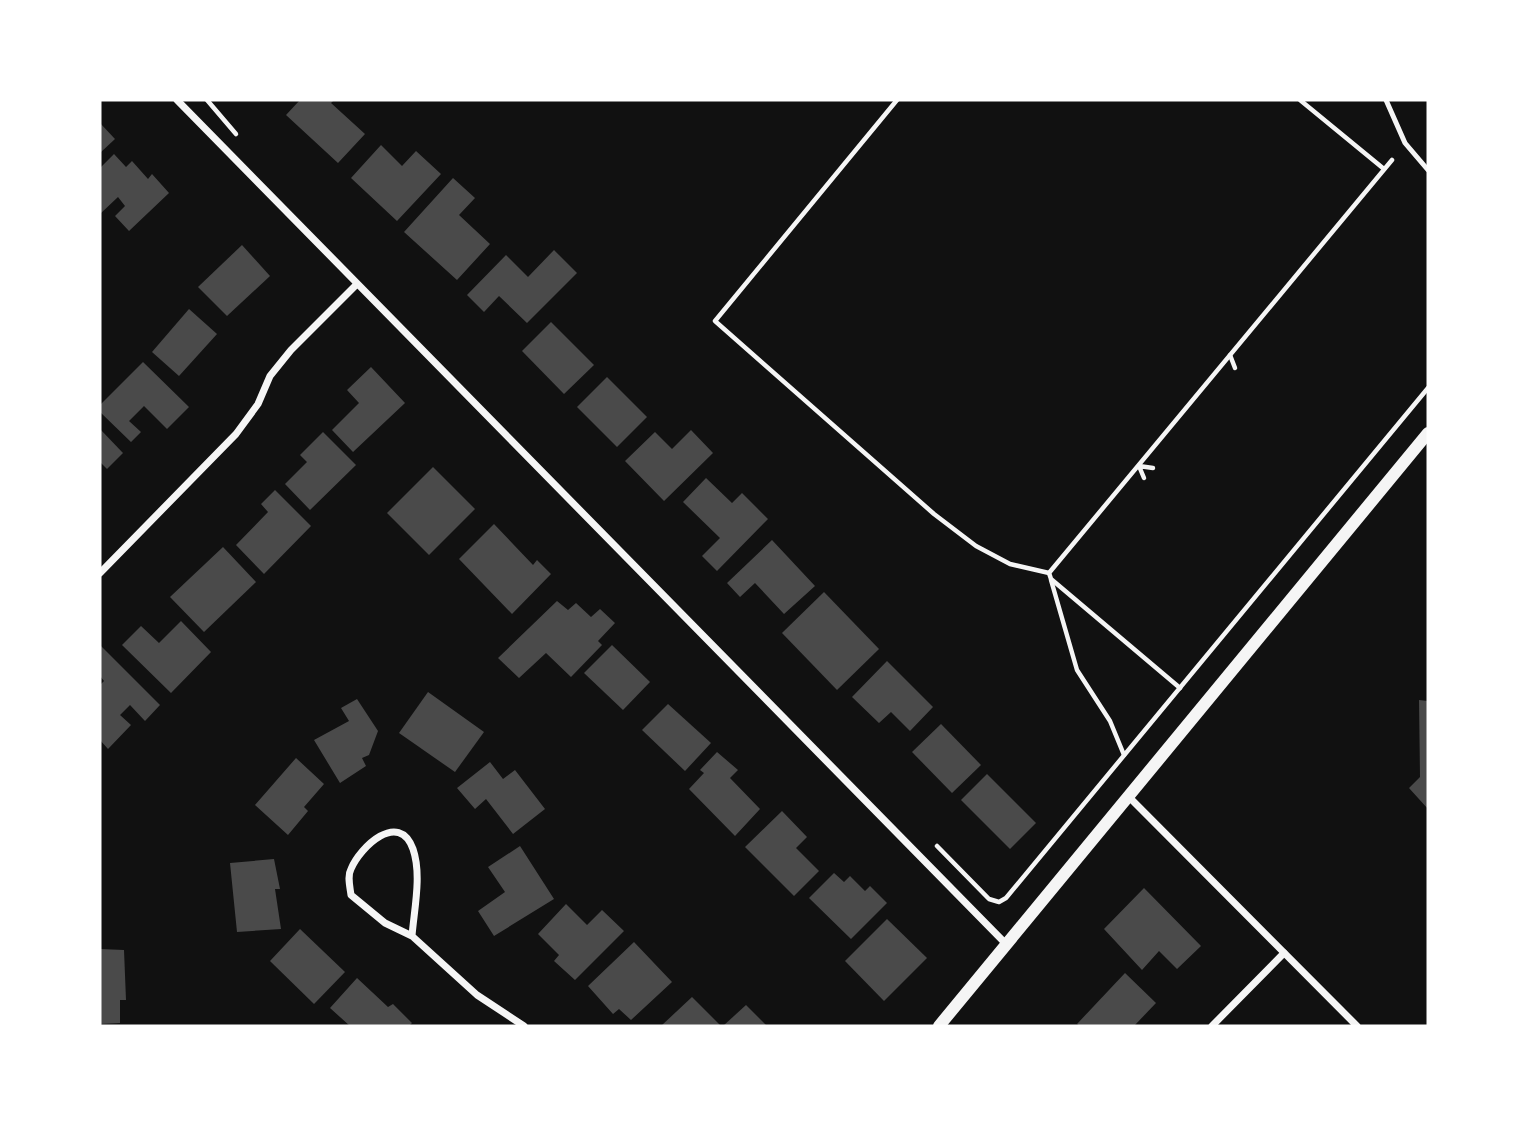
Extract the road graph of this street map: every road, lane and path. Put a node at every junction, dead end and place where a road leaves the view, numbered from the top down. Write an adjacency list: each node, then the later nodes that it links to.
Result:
1 (177, 100): 10 (street)
2 (207, 100): 6 (path)
3 (897, 100): 19 (path)
4 (1300, 100): 8 (path)
5 (1386, 100): 9 (lane)
6 (238, 136)
7 (1392, 160): 8 (path)
8 (1384, 169): 11 (path)
9 (1428, 170)
10 (356, 285): 18 (street); 25 (street)
11 (1230, 355): 12 (path); 15 (path)
12 (1235, 368)
13 (1428, 388): 20 (path)
14 (1428, 433): 22 (street)
15 (1139, 466): 16 (path); 17 (path); 19 (path)
16 (1153, 468)
17 (1144, 478)
18 (100, 573)
19 (1050, 576): 20 (path); 21 (path)
20 (1180, 688): 21 (path)
21 (1124, 755): 23 (path)
22 (1129, 797): 25 (street); 26 (street)
23 (933, 843)
24 (412, 936): 24 (street); 27 (street)
25 (1007, 945): 28 (street)
26 (1284, 953): 29 (street); 30 (street)
27 (524, 1026)
28 (939, 1026)
29 (1212, 1026)
30 (1357, 1026)

